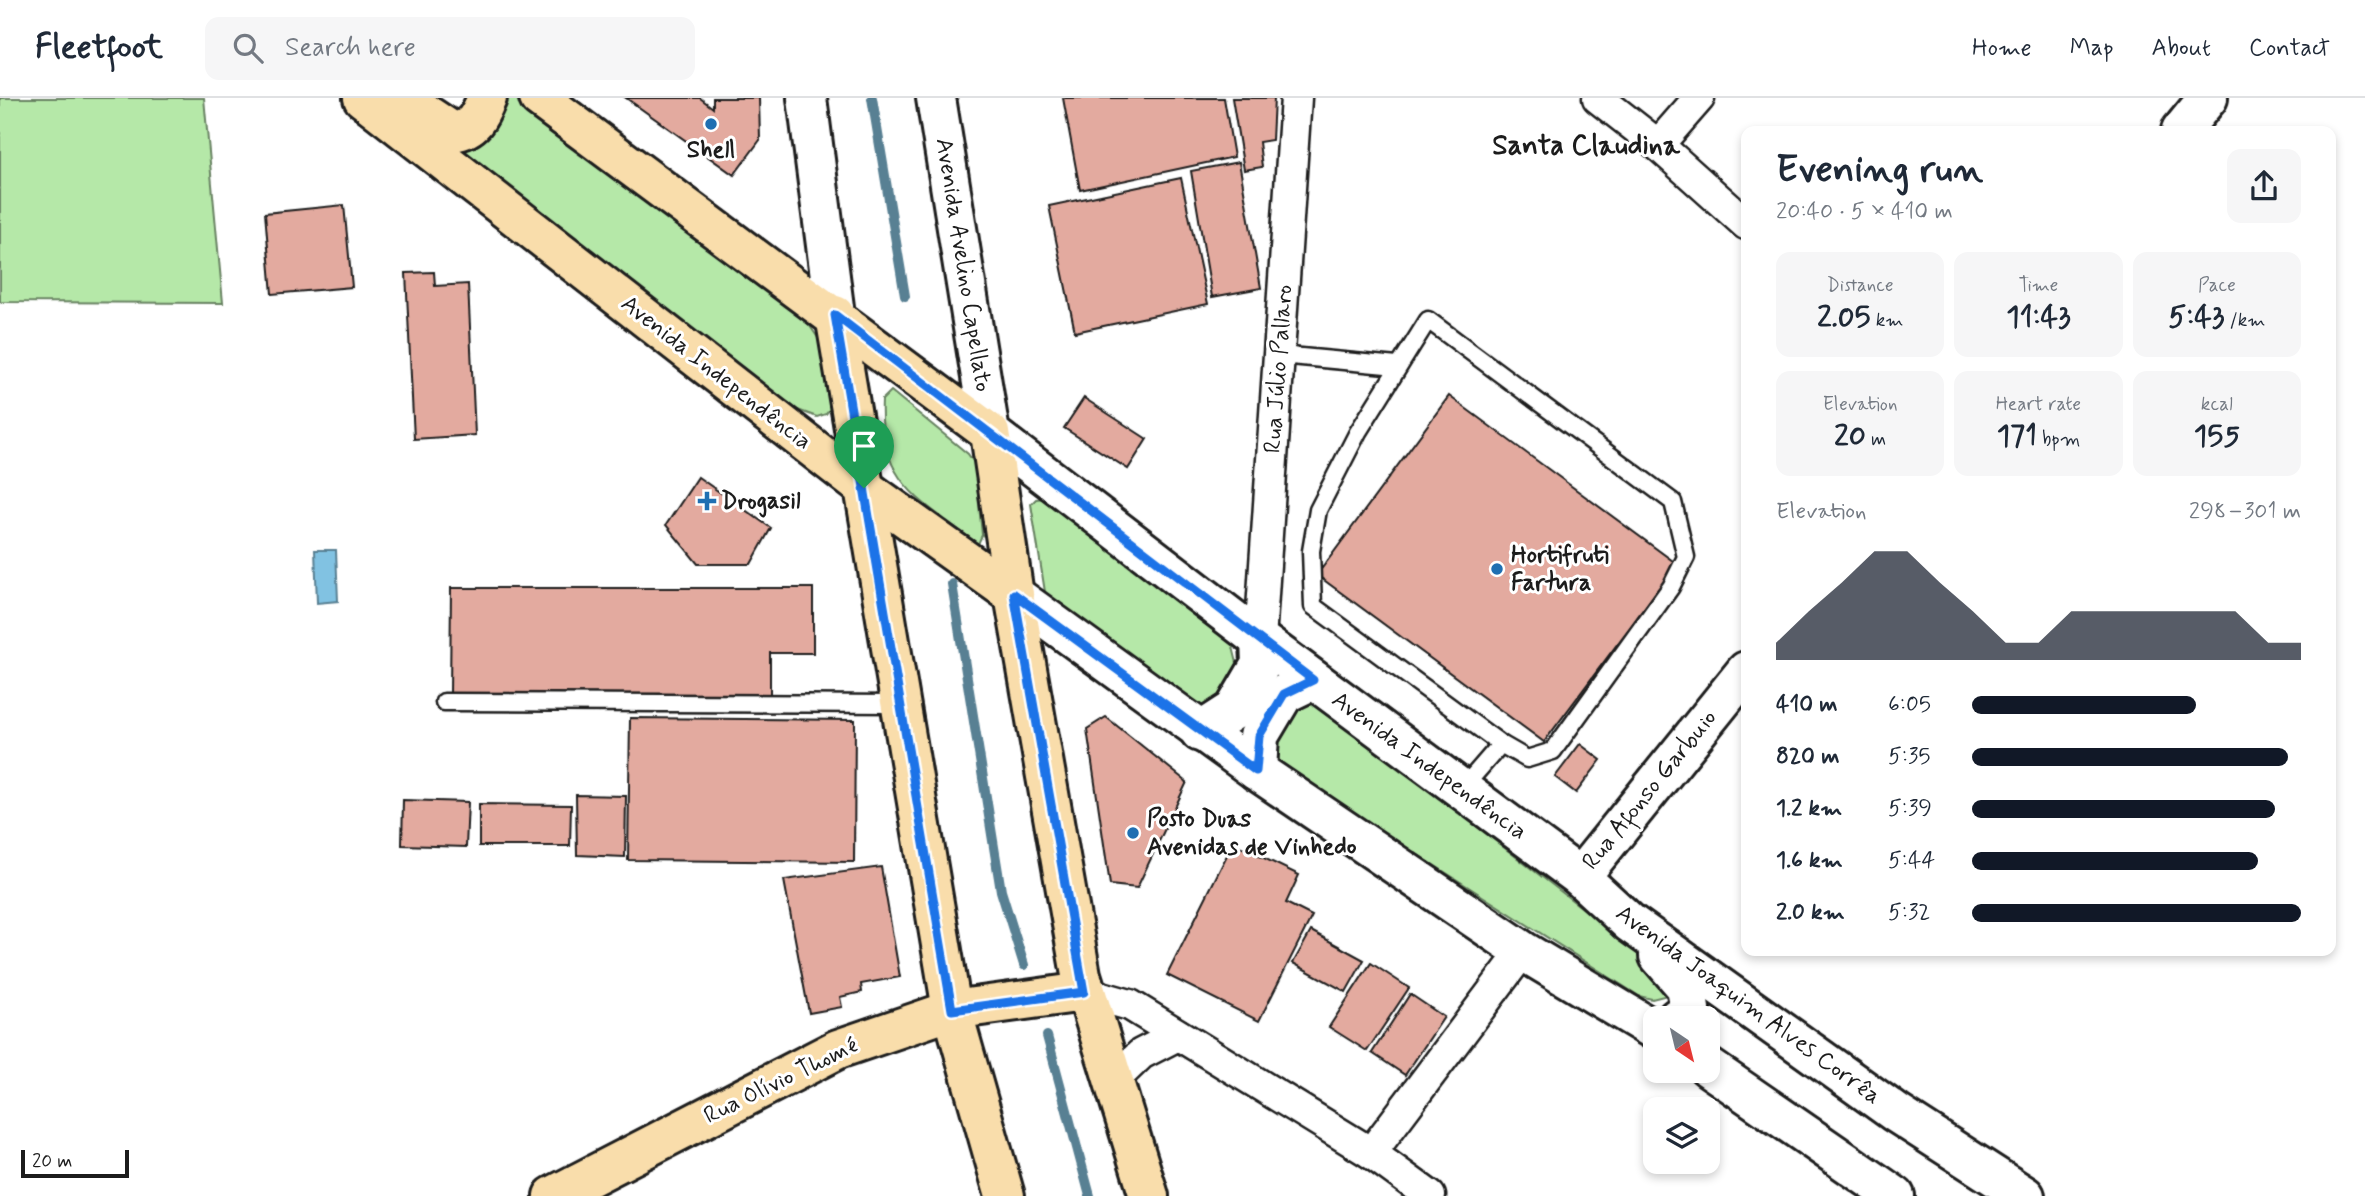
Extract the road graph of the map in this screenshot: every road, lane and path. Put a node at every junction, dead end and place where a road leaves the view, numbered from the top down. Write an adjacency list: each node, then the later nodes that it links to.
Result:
1 (363, 98): 18 (main road, Avenida Independência)
2 (401, 98): 3 (main road)
3 (487, 98)
4 (539, 98): 14 (main road, Avenida Independência)
5 (807, 98): 14 (main road)
6 (936, 98): 17 (main road, Avenida Avelino Capellato)
7 (1296, 98): 15 (street, Rua Júlio Pallaro)
8 (1598, 98): 12 (street)
9 (1699, 98): 12 (street)
10 (2208, 98): 11 (main road)
11 (2185, 126)
12 (1658, 145): 13 (street)
13 (1741, 220)
14 (835, 315): 17 (main road, Avenida Independência); 18 (main road)
15 (1280, 355): 16 (lane); 20 (street, Rua Júlio Pallaro)
16 (1397, 366): 26 (lane); 26 (lane)
17 (990, 433): 19 (main road); 20 (main road, Avenida Independência)
18 (864, 488): 19 (main road, Avenida Independência); 24 (main road)
19 (1014, 594): 25 (main road, Avenida Independência); 32 (main road)
20 (1260, 640): 22 (main road, Avenida Independência); 25 (main road)
21 (1741, 677): 29 (main road, Rua Afonso Garbuio)
22 (1313, 680): 27 (main road); 28 (main road, Avenida Independência)
23 (444, 702): 24 (lane)
24 (903, 704): 34 (main road)
25 (1200, 732): 27 (main road, Avenida Independência)
26 (1501, 744): 28 (lane)
27 (1256, 771): 31 (main road, Avenida Independência)
28 (1461, 790): 29 (main road, Avenida Independência)
29 (1580, 877): 30 (main road, Avenida Joaquim Alves Corrêa)
30 (1630, 923): 33 (main road); 45 (main road, Avenida Joaquim Alves Corrêa)
31 (1523, 951): 35 (main road); 39 (street)
32 (1084, 992): 34 (main road, Rua Olívio Thomé); 36 (street, Rua Olívio Thomé); 38 (main road)
33 (1689, 1006)
34 (952, 1010): 40 (main road, Rua Olívio Thomé); 41 (main road)
35 (1643, 1019)
36 (1178, 1035): 38 (street); 39 (street, Rua Olívio Thomé)
37 (1720, 1075): 44 (main road)
38 (1113, 1081): 42 (main road)
39 (1371, 1153): 43 (street, Rua Olívio Thomé)
40 (554, 1196)
41 (1005, 1196)
42 (1149, 1196)
43 (1430, 1196)
44 (1895, 1196)
45 (2025, 1196)

